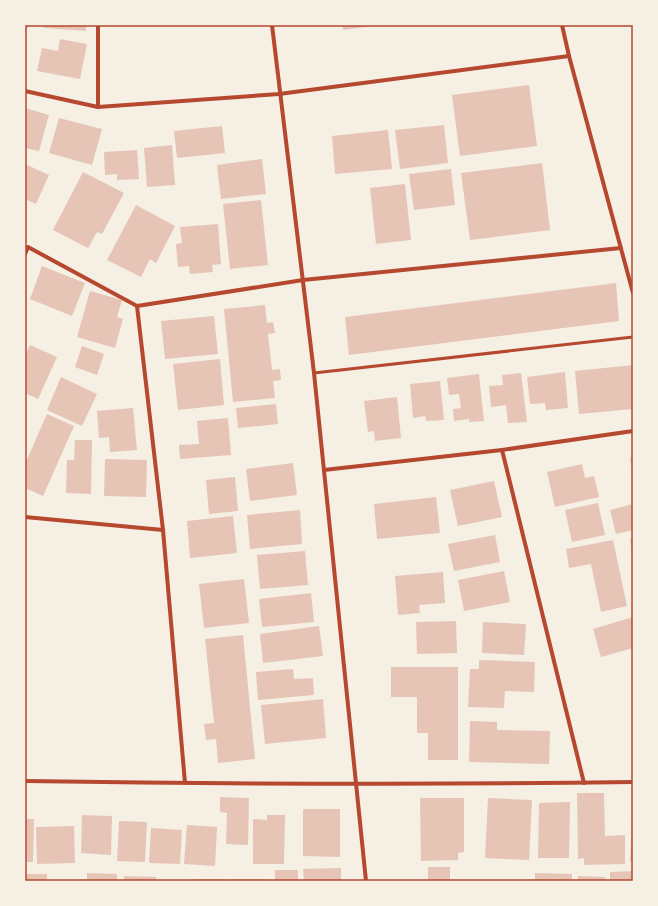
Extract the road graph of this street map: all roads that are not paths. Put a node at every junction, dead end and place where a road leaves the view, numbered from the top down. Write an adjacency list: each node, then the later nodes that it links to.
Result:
1 (98, 25): 7 (street)
2 (272, 25): 6 (street)
3 (562, 25): 4 (street)
4 (569, 56): 6 (street); 8 (street)
5 (25, 91): 7 (street)
6 (279, 94): 7 (street); 10 (street)
7 (98, 107)
8 (620, 248): 10 (street); 11 (street)
9 (25, 254): 12 (street)
10 (303, 280): 12 (street); 14 (street)
11 (633, 293)
12 (138, 306): 19 (street)
13 (633, 337): 14 (lane)
14 (314, 373): 17 (street)
15 (633, 431): 16 (street)
16 (502, 450): 17 (street); 22 (street)
17 (324, 470): 24 (street)
18 (25, 517): 19 (street)
19 (163, 530): 23 (street)
20 (25, 781): 23 (street)
21 (633, 782): 22 (street)
22 (584, 783): 24 (street)
23 (185, 784): 24 (street)
24 (356, 784): 25 (street)
25 (366, 881)

